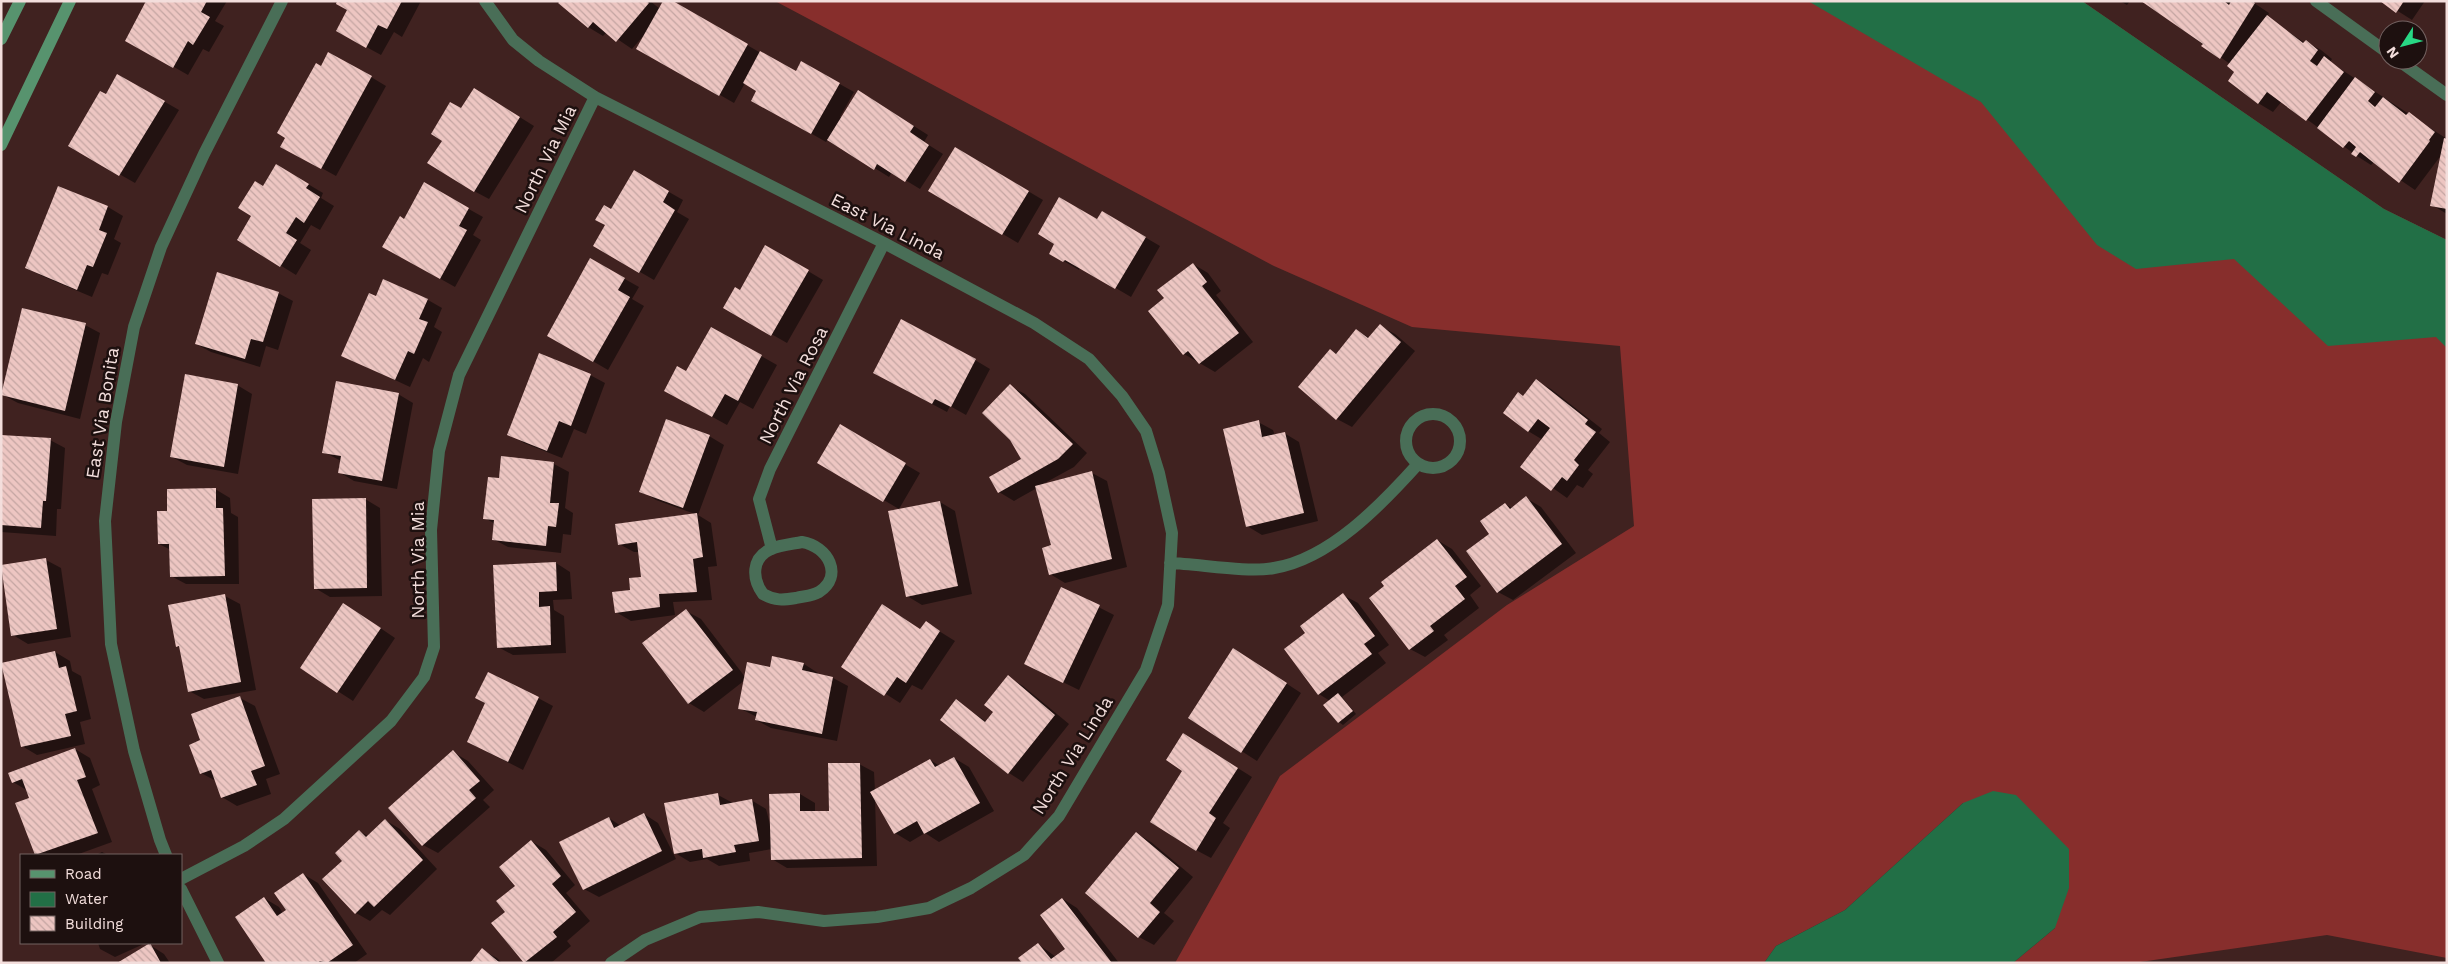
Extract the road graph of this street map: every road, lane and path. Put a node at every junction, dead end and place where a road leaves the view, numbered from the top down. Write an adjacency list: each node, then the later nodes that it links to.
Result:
1 (20, 1): 6 (main road)
2 (70, 1): 11 (main road)
3 (282, 1): 16 (street, East Via Bonita)
4 (485, 1): 10 (street, East Via Linda)
5 (2316, 1): 7 (street)
6 (1, 39)
7 (2378, 46)
8 (2412, 70): 9 (street)
9 (2447, 95)
10 (595, 97): 12 (street, East Via Linda); 17 (street, North Via Mia)
11 (1, 145)
12 (884, 242): 14 (street, North Via Rosa); 15 (street, East Via Linda)
13 (1418, 464): 13 (street); 15 (street)
14 (772, 548): 14 (street)
15 (1170, 564): 20 (street, North Via Linda)
16 (166, 854)
17 (182, 878)
18 (182, 891): 19 (street)
19 (218, 963)
20 (611, 963)

